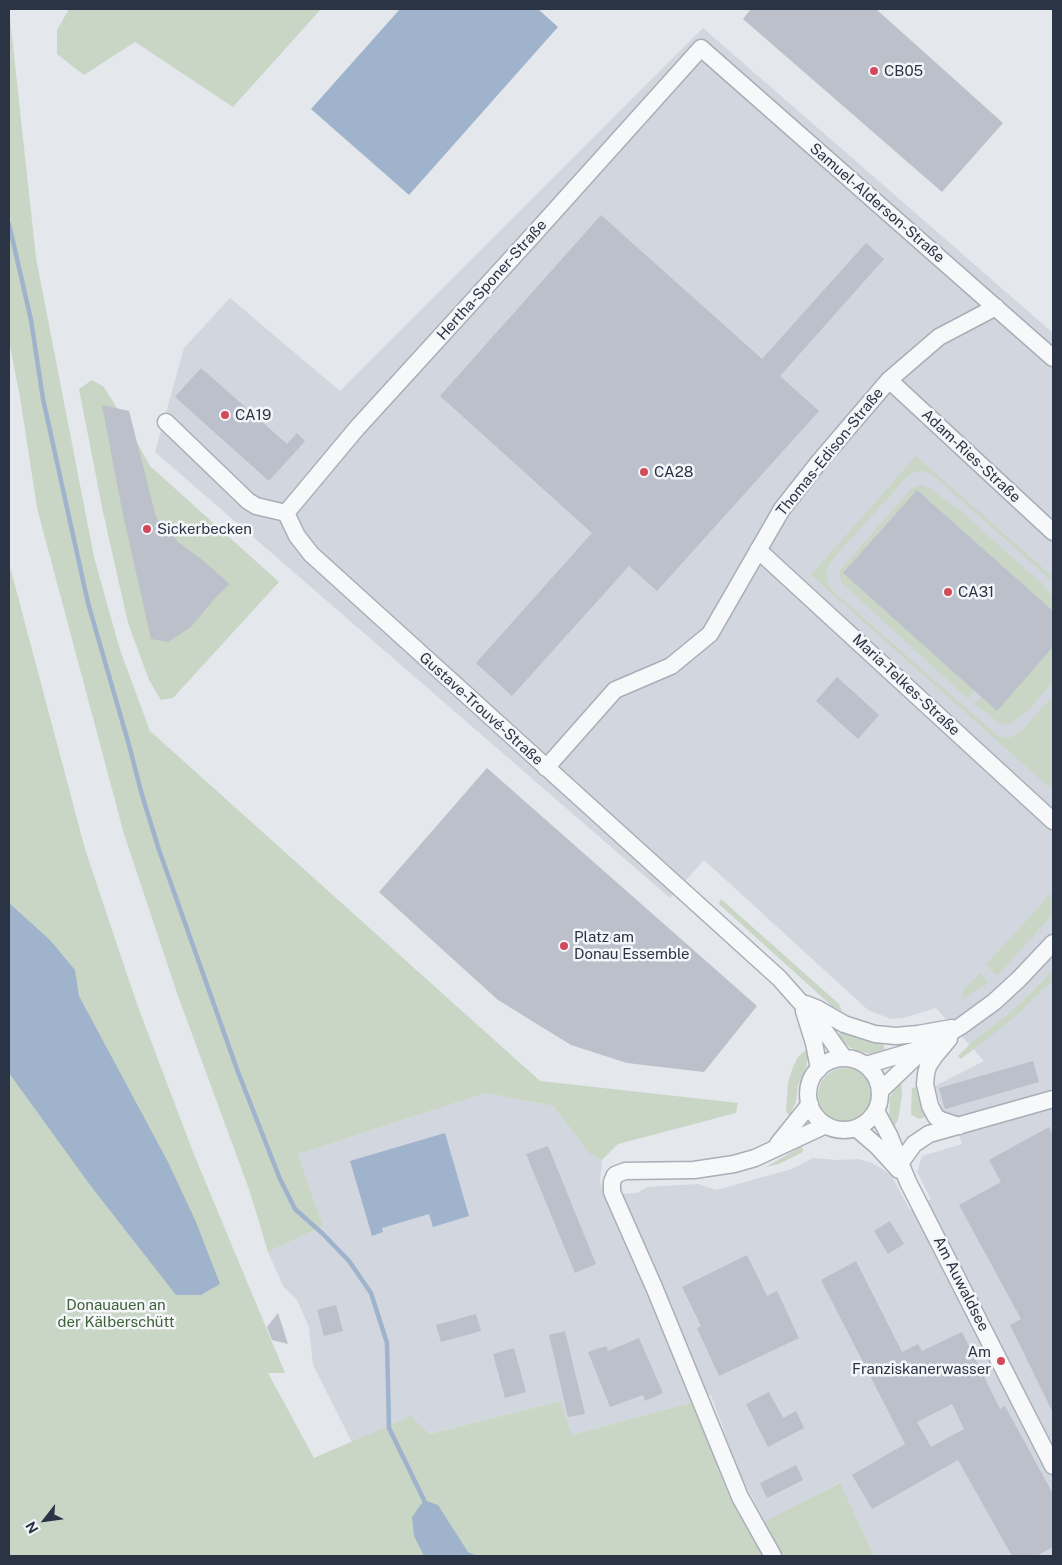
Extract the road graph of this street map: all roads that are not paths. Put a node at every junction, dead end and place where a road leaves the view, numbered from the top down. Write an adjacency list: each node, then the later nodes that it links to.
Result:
1 (701, 48): 2 (street, Samuel-Alderson-Straße); 6 (street, Hertha-Sponer-Straße)
2 (996, 307): 3 (street, Samuel-Alderson-Straße); 4 (street, Thomas-Edison-Straße)
3 (1053, 358)
4 (888, 380): 7 (street, Adam-Ries-Straße); 8 (street, Thomas-Edison-Straße)
5 (166, 422): 6 (street)
6 (286, 513): 9 (street, Gustave-Trouvé-Straße)
7 (1051, 525)
8 (758, 550): 9 (street, Thomas-Edison-Straße); 10 (street, Maria-Telkes-Straße)
9 (546, 768): 12 (street, Gustave-Trouvé-Straße)
10 (1053, 821)
11 (1053, 943): 13 (street)
12 (800, 1001): 13 (street, Gustave-Trouvé-Straße); 15 (street, Gustave-Trouvé-Straße); 17 (street, Gustave-Trouvé-Straße)
13 (961, 1026): 14 (street); 23 (street)
14 (925, 1048): 16 (street); 18 (street)
15 (844, 1058): 16 (street); 17 (street)
16 (866, 1065): 18 (street)
17 (819, 1068): 20 (street)
18 (880, 1091): 21 (street)
19 (1053, 1100): 23 (street)
20 (810, 1104): 22 (street); 25 (street)
21 (876, 1112): 24 (street); 26 (street, Am Auwaldsee)
22 (826, 1125): 24 (street); 25 (street)
23 (959, 1126): 26 (street)
24 (856, 1128): 27 (street, Am Auwaldsee)
25 (775, 1148): 29 (street)
26 (901, 1162): 27 (street, Am Auwaldsee)
27 (908, 1182): 28 (street, Am Auwaldsee)
28 (1053, 1466)
29 (773, 1556)

